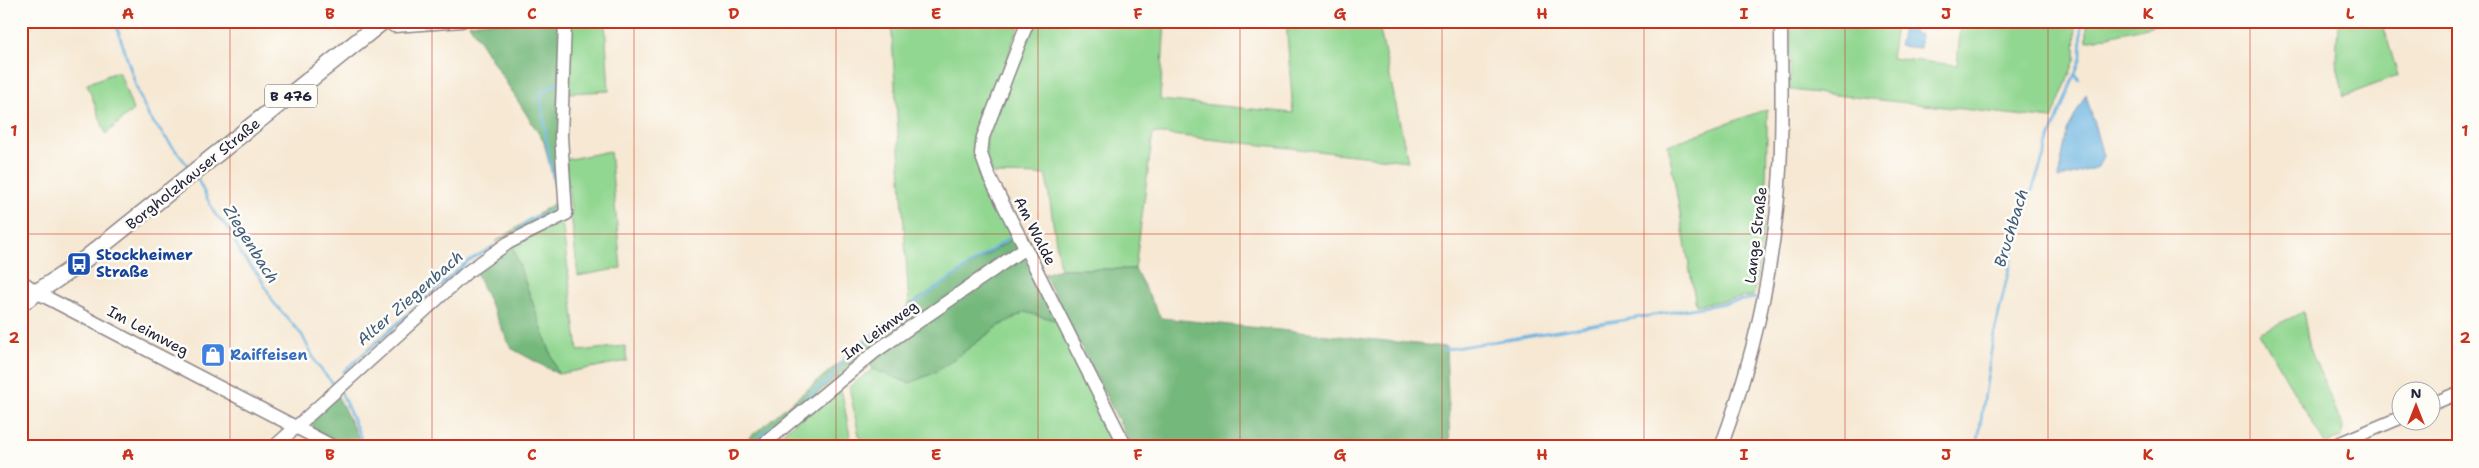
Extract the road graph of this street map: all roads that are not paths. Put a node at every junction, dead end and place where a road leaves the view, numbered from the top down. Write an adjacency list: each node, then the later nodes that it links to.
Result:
1 (385, 21): 2 (street, Borgholzhauser Straße); 8 (main road, Borgholzhauser Straße / B 476)
2 (462, 21)
3 (565, 21): 13 (street)
4 (1028, 21): 6 (street, Am Walde)
5 (1781, 21): 18 (street, Lange Straße)
6 (1025, 248): 16 (street, Im Leimweg); 17 (street, Am Walde)
7 (21, 281): 8 (street)
8 (38, 293): 9 (main road, Borgholzhauser Straße / B 476); 13 (street, Im Leimweg)
9 (21, 303)
10 (2458, 393): 11 (street)
11 (2442, 400)
12 (2392, 421): 19 (street)
13 (295, 427): 14 (street); 15 (street, Im Leimweg)
14 (274, 447)
15 (334, 447)
16 (760, 447)
17 (1126, 447)
18 (1721, 447)
19 (2331, 447)

